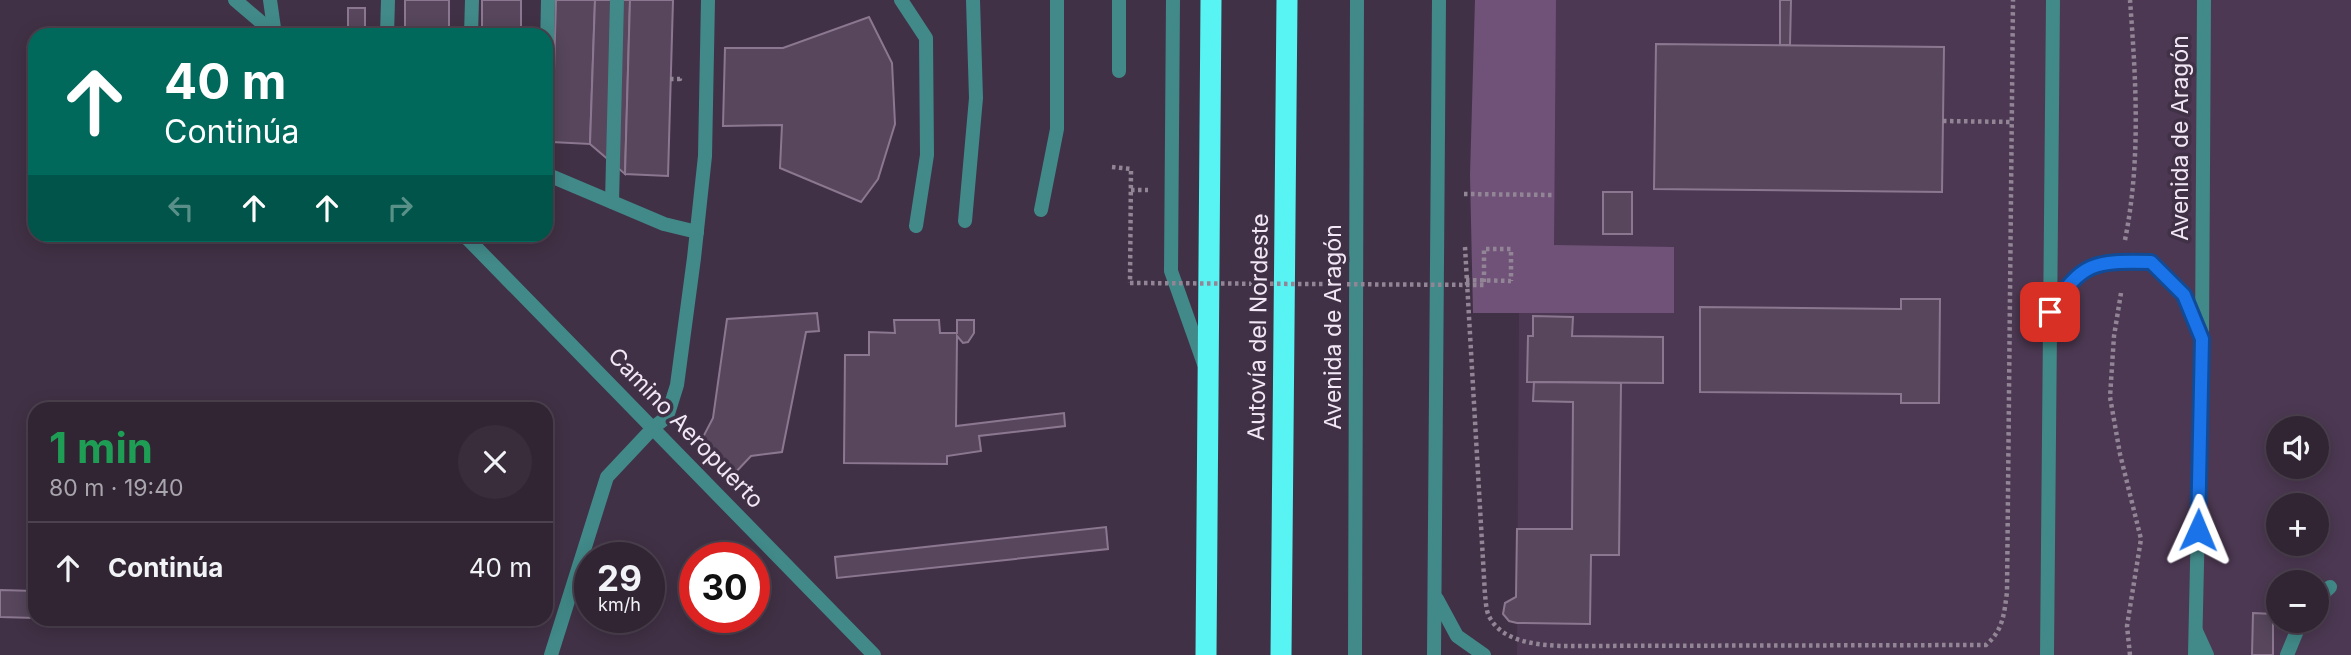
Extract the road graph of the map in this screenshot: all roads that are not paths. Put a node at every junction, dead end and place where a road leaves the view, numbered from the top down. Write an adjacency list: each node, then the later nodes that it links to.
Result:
1 (235, 0): 19 (street)
2 (270, 0): 20 (street)
3 (388, 0): 21 (street)
4 (472, 0): 22 (street)
5 (548, 0): 23 (street)
6 (617, 0): 26 (street)
7 (708, 0): 30 (street)
8 (901, 0): 29 (street)
9 (973, 0): 28 (street)
10 (1057, 0): 27 (street)
11 (1119, 0): 24 (street)
12 (1173, 0): 34 (street)
13 (1211, 0): 34 (highway)
14 (1287, 0): 43 (highway, Autovía del Nordeste)
15 (1357, 0): 44 (street, Avenida de Aragón)
16 (1439, 0): 36 (street)
17 (2053, 0): 32 (street)
18 (2204, 0): 33 (street, Avenida de Aragón)
19 (268, 28)
20 (274, 28)
21 (387, 28)
22 (471, 28)
23 (547, 28)
24 (1119, 71)
25 (553, 177): 26 (street)
26 (612, 202): 30 (street)
27 (1041, 210)
28 (965, 221)
29 (916, 226)
30 (697, 232): 35 (street)
31 (471, 242): 35 (street, Camino Aeropuerto)
32 (2050, 312): 33 (street); 39 (street)
33 (2202, 339): 37 (street, Avenida de Aragón)
34 (1208, 373): 42 (highway)
35 (654, 427): 40 (street); 41 (street, Camino Aeropuerto)
36 (1435, 596): 45 (street); 46 (street)
37 (2196, 631): 47 (street, Avenida de Aragón); 48 (street)
38 (2296, 633): 49 (street)
39 (2044, 652)
40 (551, 655)
41 (874, 655)
42 (1206, 655)
43 (1281, 655)
44 (1354, 655)
45 (1434, 655)
46 (1484, 655)
47 (2195, 655)
48 (2207, 655)
49 (2287, 655)

